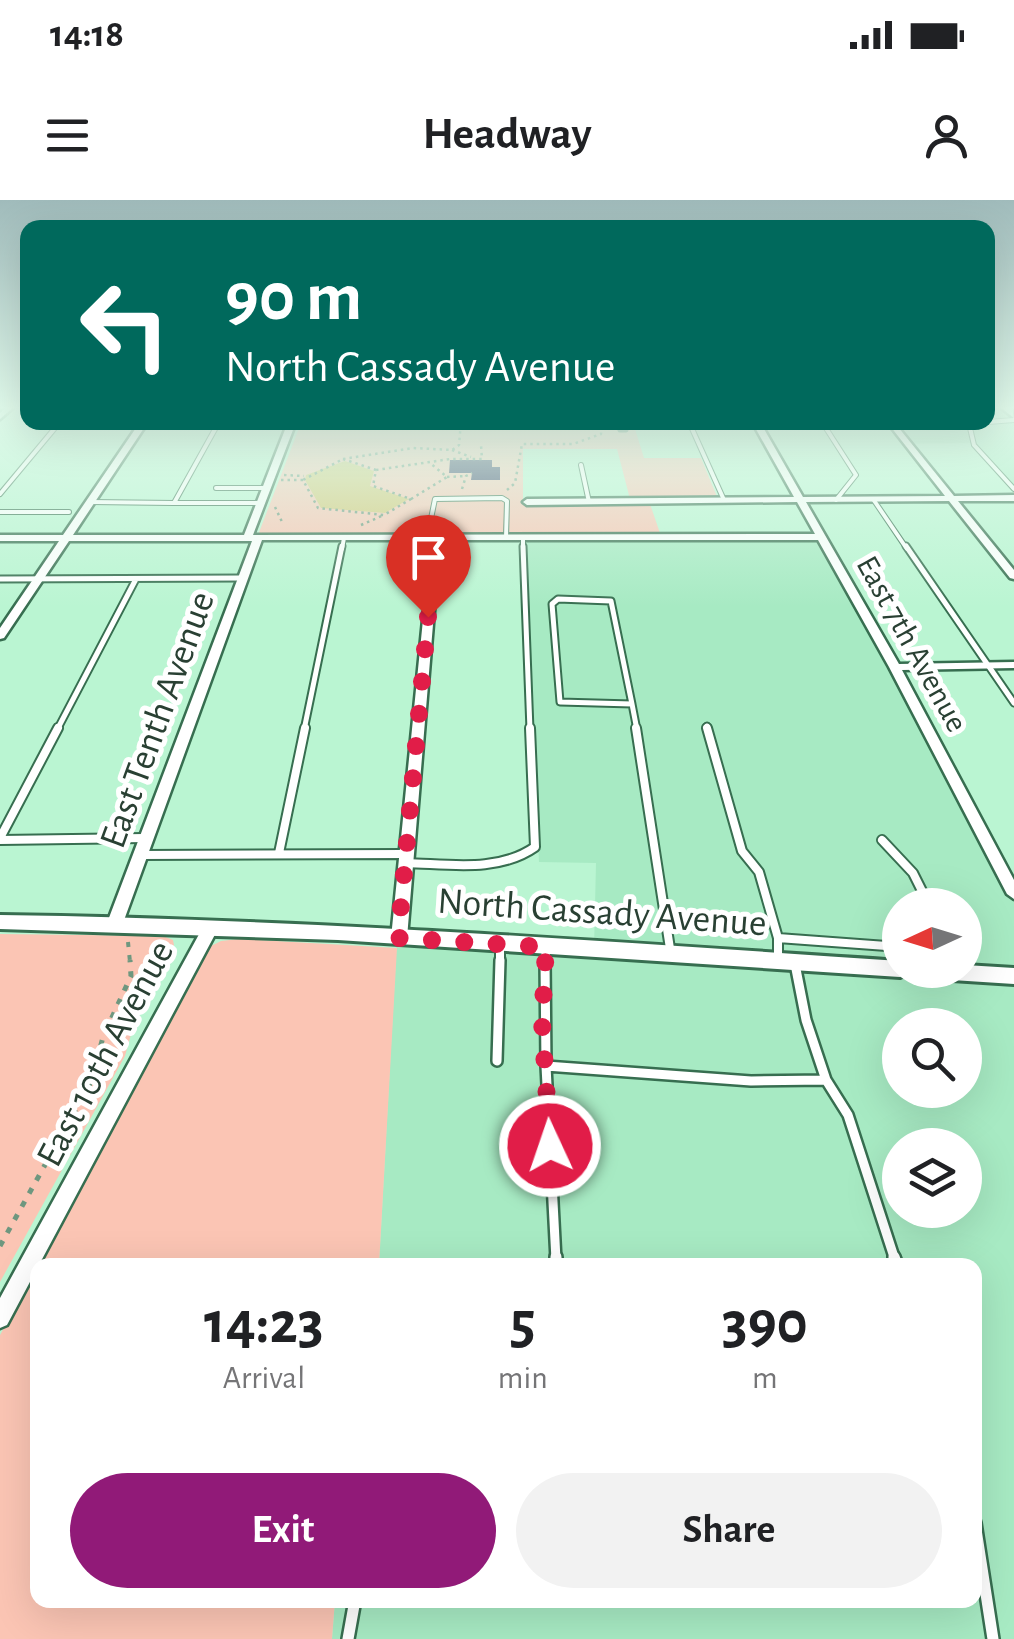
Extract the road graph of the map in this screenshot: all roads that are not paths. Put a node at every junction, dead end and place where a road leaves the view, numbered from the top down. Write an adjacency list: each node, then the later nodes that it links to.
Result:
1 (17, 473): 12 (lane)
2 (109, 473): 19 (street)
3 (191, 473): 22 (lane)
4 (277, 473): 11 (street, East Tenth Avenue)
5 (583, 473): 21 (lane)
6 (712, 473): 16 (lane)
7 (785, 473): 17 (street, East 7th Avenue)
8 (855, 473): 18 (lane)
9 (931, 473): 15 (street)
10 (216, 488): 11 (lane)
11 (267, 488): 23 (street, East Tenth Avenue)
12 (0, 494)
13 (1014, 498): 15 (street)
14 (873, 499): 15 (street); 18 (street); 41 (lane)
15 (951, 499): 34 (street)
16 (724, 500): 17 (street); 21 (street)
17 (800, 500): 18 (street); 27 (street, East 7th Avenue)
18 (836, 500)
19 (90, 502): 22 (lane); 29 (street)
20 (528, 502): 21 (street)
21 (588, 502)
22 (174, 503): 23 (lane)
23 (261, 503): 30 (street, East Tenth Avenue)
24 (0, 512): 25 (lane)
25 (69, 512)
26 (347, 532): 30 (street); 31 (street); 49 (lane)
27 (822, 537): 33 (street); 42 (street, East 7th Avenue)
28 (0, 538): 29 (street)
29 (66, 538): 30 (street); 37 (street)
30 (253, 538): 35 (street, East Tenth Avenue)
31 (432, 538): 32 (street); 32 (lane); 51 (street)
32 (506, 538): 33 (street)
33 (523, 538): 51 (lane)
34 (1014, 576)
35 (243, 578): 38 (lane); 46 (street, East Tenth Avenue)
36 (0, 579): 37 (lane)
37 (38, 579): 38 (lane); 39 (street)
38 (136, 579): 47 (lane)
39 (0, 636)
40 (1014, 665): 41 (street)
41 (985, 666): 42 (street); 44 (lane)
42 (895, 667): 53 (street, East 7th Avenue)
43 (634, 704): 43 (lane); 61 (lane)
44 (1014, 704)
45 (707, 726): 62 (lane)
46 (146, 838): 47 (lane); 50 (street, East Tenth Avenue)
47 (0, 839)
48 (882, 840): 52 (lane)
49 (279, 853): 50 (lane); 51 (lane)
50 (140, 855): 55 (street, East Tenth Avenue)
51 (406, 858): 57 (street)
52 (920, 888)
53 (1014, 894)
54 (0, 922): 55 (main road, North Cassady Avenue)
55 (123, 927): 56 (main road, North Cassady Avenue)
56 (211, 927): 57 (main road, North Cassady Avenue); 69 (street, East 10th Avenue)
57 (398, 938): 58 (main road, North Cassady Avenue)
58 (500, 944): 59 (main road, North Cassady Avenue); 66 (lane)
59 (546, 947): 61 (main road, North Cassady Avenue); 67 (lane)
60 (882, 947): 62 (lane)
61 (671, 954): 62 (main road, North Cassady Avenue)
62 (783, 954): 63 (main road, North Cassady Avenue); 68 (lane)
63 (882, 967)
64 (982, 973): 65 (main road)
65 (1014, 976)
66 (497, 1061)
67 (546, 1066): 68 (lane); 70 (lane)
68 (826, 1080): 71 (lane)
69 (32, 1258)
70 (556, 1258)
71 (895, 1258)
72 (30, 1262): 73 (street, East 10th Avenue)
73 (0, 1318)
74 (982, 1569): 77 (lane)
75 (354, 1608): 76 (lane)
76 (348, 1639)
77 (993, 1639)

